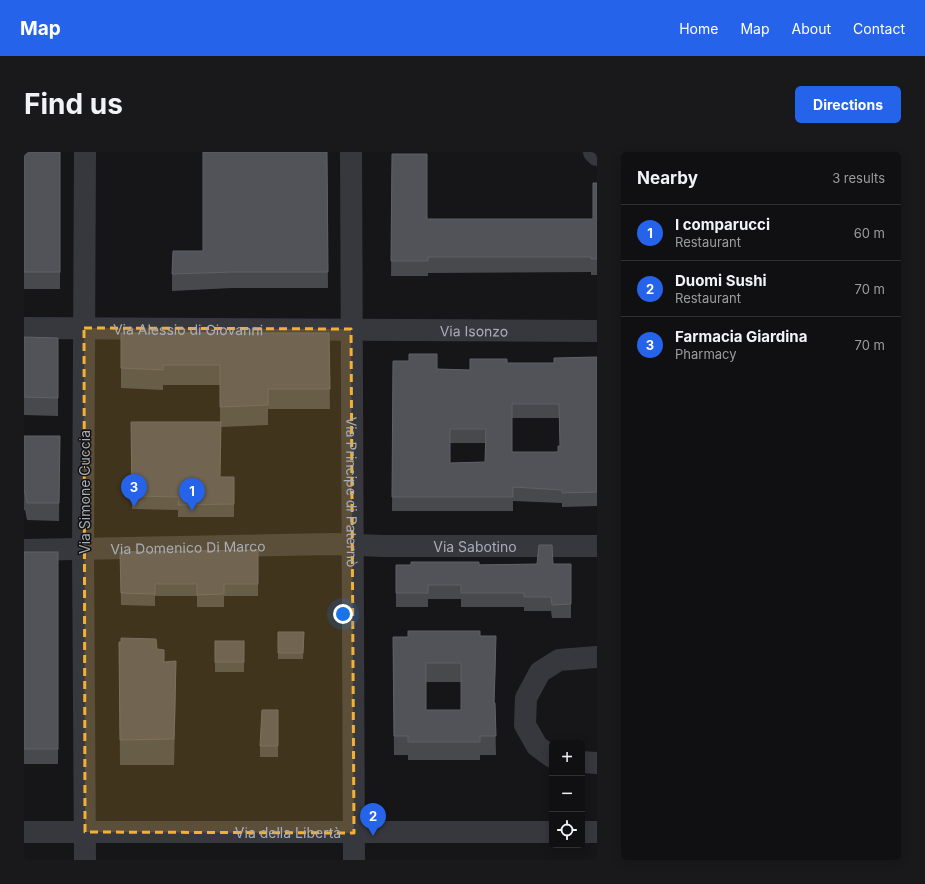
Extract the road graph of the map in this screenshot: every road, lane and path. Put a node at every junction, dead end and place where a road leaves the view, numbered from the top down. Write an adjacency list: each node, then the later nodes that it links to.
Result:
1 (85, 152): 6 (street, Via Simone Cuccia)
2 (351, 152): 7 (street, Via Principe di Paternò)
3 (594, 152): 4 (street)
4 (597, 154)
5 (24, 328): 6 (street, Via Alessio di Giovanni)
6 (84, 328): 7 (street, Via Alessio di Giovanni); 12 (street, Via Simone Cuccia)
7 (351, 329): 8 (street, Via Isonzo); 9 (street, Via Principe di Paternò)
8 (597, 331)
9 (352, 544): 10 (street, Via Sabotino); 12 (street, Via Domenico Di Marco); 19 (street, Via Principe di Paternò)
10 (597, 546)
11 (24, 550): 12 (street, Via Domenico Di Marco)
12 (83, 550): 18 (street, Via Simone Cuccia)
13 (597, 657): 14 (street)
14 (549, 755)
15 (585, 762): 16 (street)
16 (597, 763)
17 (24, 832): 18 (street, Via della Libertà)
18 (85, 832): 19 (street, Via della Libertà); 23 (street, Via Simone Cuccia)
19 (354, 832): 20 (street, Via della Libertà); 24 (street, Via Principe di Paternò)
20 (549, 832)
21 (585, 832): 22 (street)
22 (597, 832)
23 (85, 860)
24 (354, 860)

